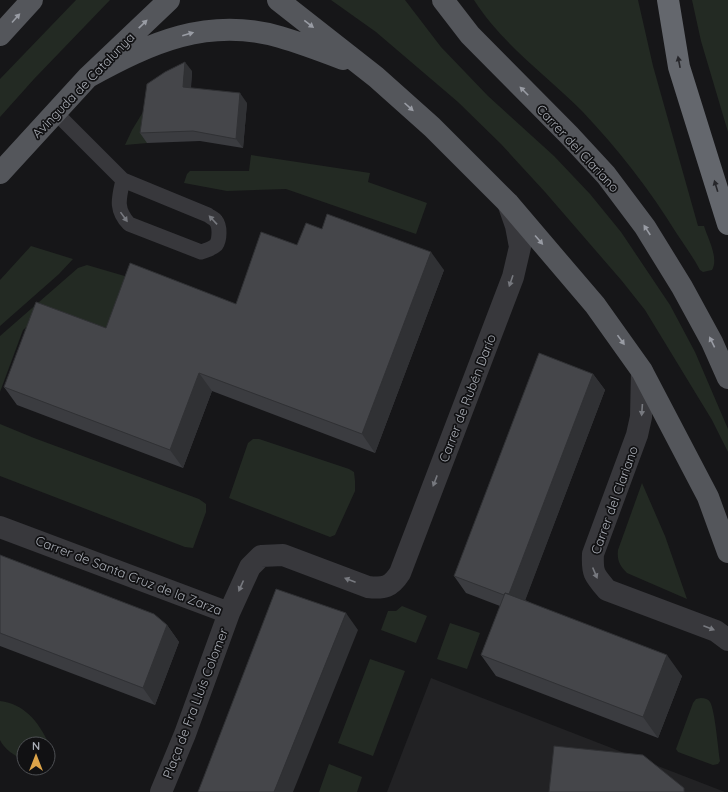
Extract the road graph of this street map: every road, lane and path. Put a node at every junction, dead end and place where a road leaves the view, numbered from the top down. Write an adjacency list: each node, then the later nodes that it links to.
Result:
1 (32, 0): 7 (main road, one-way to 1)
2 (169, 0): 9 (main road, Avinguda de Catalunya, one-way to 2)
3 (278, 0): 10 (main road, one-way to 10)
4 (443, 0): 8 (main road, Carrer del Clariano)
5 (451, 0): 8 (main road, Carrer del Clariano)
6 (668, 0): 15 (highway, one-way to 6)
7 (0, 35)
8 (470, 35): 17 (main road, Carrer del Clariano, one-way to 8)
9 (88, 77): 10 (main road, one-way to 10); 11 (main road, Avinguda de Catalunya)
10 (376, 77): 14 (main road, one-way to 14)
11 (55, 112): 12 (main road, Avinguda de Catalunya); 13 (lane)
12 (0, 173)
13 (123, 180): 13 (lane, one-way to 13)
14 (508, 203): 16 (main road, one-way to 16); 20 (street, Carrer de Rubén Darío, one-way to 20)
15 (728, 224)
16 (642, 371): 19 (main road); 22 (street, Carrer del Clariano, one-way to 22)
17 (728, 378)
18 (0, 527): 21 (street, Carrer de Santa Cruz de la Zarza)
19 (728, 552)
20 (387, 587): 21 (street, Carrer de Santa Cruz de la Zarza, one-way to 21)
21 (229, 613): 23 (street, Plaça de Fra Lluís Colomer)
22 (728, 640)
23 (161, 792)

